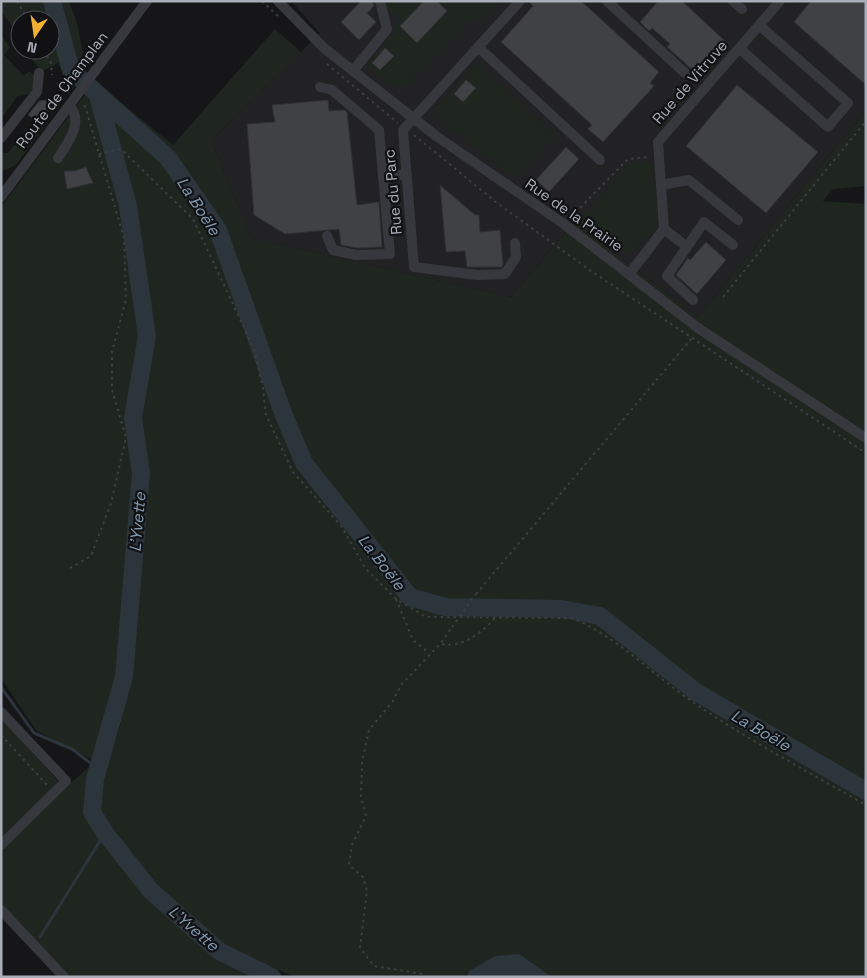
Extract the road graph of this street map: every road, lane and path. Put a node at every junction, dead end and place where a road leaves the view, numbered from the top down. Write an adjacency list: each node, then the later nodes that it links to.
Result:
1 (147, 1): 22 (street, Route de Champlan)
2 (262, 1): 10 (path)
3 (278, 1): 16 (street, Rue de la Prairie)
4 (380, 1): 16 (street)
5 (520, 1): 12 (street, Rue du Parc)
6 (607, 1): 17 (street)
7 (733, 1): 9 (street)
8 (780, 1): 11 (street, Rue de Vitruve)
9 (742, 9)
10 (285, 23)
11 (759, 25): 13 (street, Rue de Vitruve); 13 (street)
12 (478, 47): 23 (street, Rue du Parc); 30 (street)
13 (739, 48): 28 (street, Rue de Vitruve)
14 (49, 60): 19 (path)
15 (323, 60): 25 (path)
16 (353, 71): 23 (street, Rue de la Prairie)
17 (685, 72)
18 (39, 73): 26 (street)
19 (52, 75)
20 (58, 83): 22 (path)
21 (320, 87): 31 (street)
22 (72, 101): 27 (path); 29 (street); 34 (street, Route de Champlan)
23 (412, 118): 25 (street, Rue du Parc); 36 (street, Rue de la Prairie)
24 (866, 121): 43 (path)
25 (404, 128): 32 (street, Rue du Parc); 47 (path)
26 (1, 138)
27 (99, 154): 48 (path); 49 (path)
28 (659, 156): 33 (street, Rue de Vitruve); 36 (path)
29 (58, 158)
30 (600, 160)
31 (384, 175): 32 (street); 38 (street)
32 (407, 175): 39 (street, Rue du Parc)
33 (661, 185): 35 (street); 37 (street, Rue de Vitruve)
34 (1, 197)
35 (738, 220)
36 (564, 224): 42 (street, Rue de la Prairie)
37 (664, 229): 41 (street); 42 (street)
38 (327, 236)
39 (515, 243)
40 (733, 244): 41 (street)
41 (686, 246): 44 (street)
42 (630, 273): 46 (street, Rue de la Prairie)
43 (723, 297)
44 (693, 300)
45 (690, 341): 51 (path, bridge)
46 (866, 438)
47 (866, 453)
48 (70, 568)
49 (396, 599): 50 (path); 52 (path)
50 (496, 618): 51 (path); 56 (path)
51 (441, 643): 52 (path)
52 (430, 653): 59 (path)
53 (1, 712): 55 (street)
54 (1, 735): 55 (path)
55 (54, 793): 57 (street)
56 (866, 805)
57 (1, 845)
58 (1, 910): 60 (street)
59 (422, 974)
60 (64, 977)

